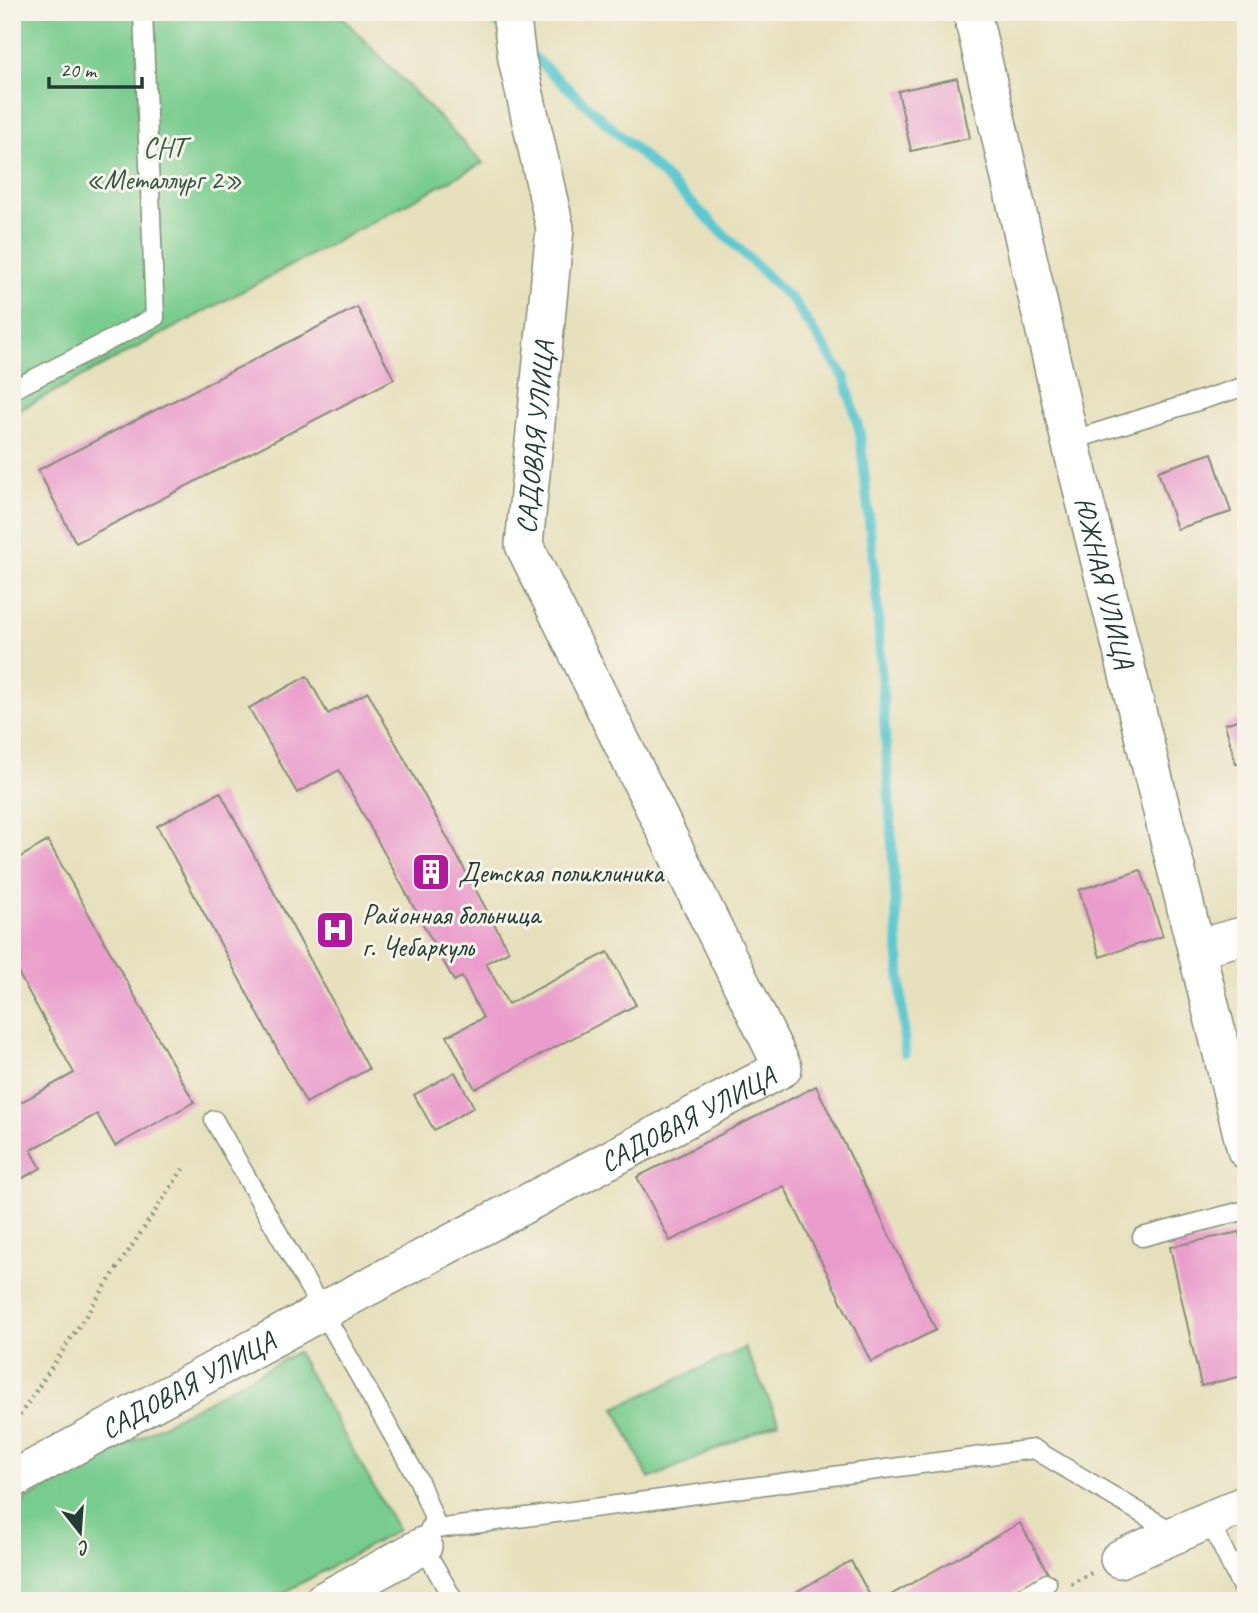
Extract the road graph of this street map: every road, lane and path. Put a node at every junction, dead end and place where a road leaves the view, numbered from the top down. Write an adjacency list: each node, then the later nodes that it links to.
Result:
1 (143, 12): 5 (lane)
2 (511, 12): 14 (street, САДОВАЯ УЛИЦА)
3 (972, 12): 6 (street, ЮЖНАЯ УЛИЦА)
4 (1246, 386): 6 (lane)
5 (12, 390)
6 (1070, 441): 8 (street, ЮЖНАЯ УЛИЦА)
7 (1246, 935): 8 (street)
8 (1197, 948): 10 (street, ЮЖНАЯ УЛИЦА)
9 (214, 1119): 14 (lane)
10 (1246, 1150)
11 (183, 1169): 15 (path)
12 (1246, 1210): 13 (lane)
13 (1142, 1237)
14 (325, 1310): 16 (street, САДОВАЯ УЛИЦА); 20 (lane)
15 (12, 1427)
16 (12, 1480)
17 (1246, 1504): 18 (street)
18 (1209, 1520): 19 (street); 23 (lane)
19 (1176, 1534): 20 (lane); 21 (street)
20 (426, 1538): 24 (street); 25 (lane)
21 (1119, 1559): 22 (path)
22 (1047, 1583): 26 (lane)
23 (1246, 1596)
24 (323, 1601)
25 (454, 1601)
26 (1017, 1601)

